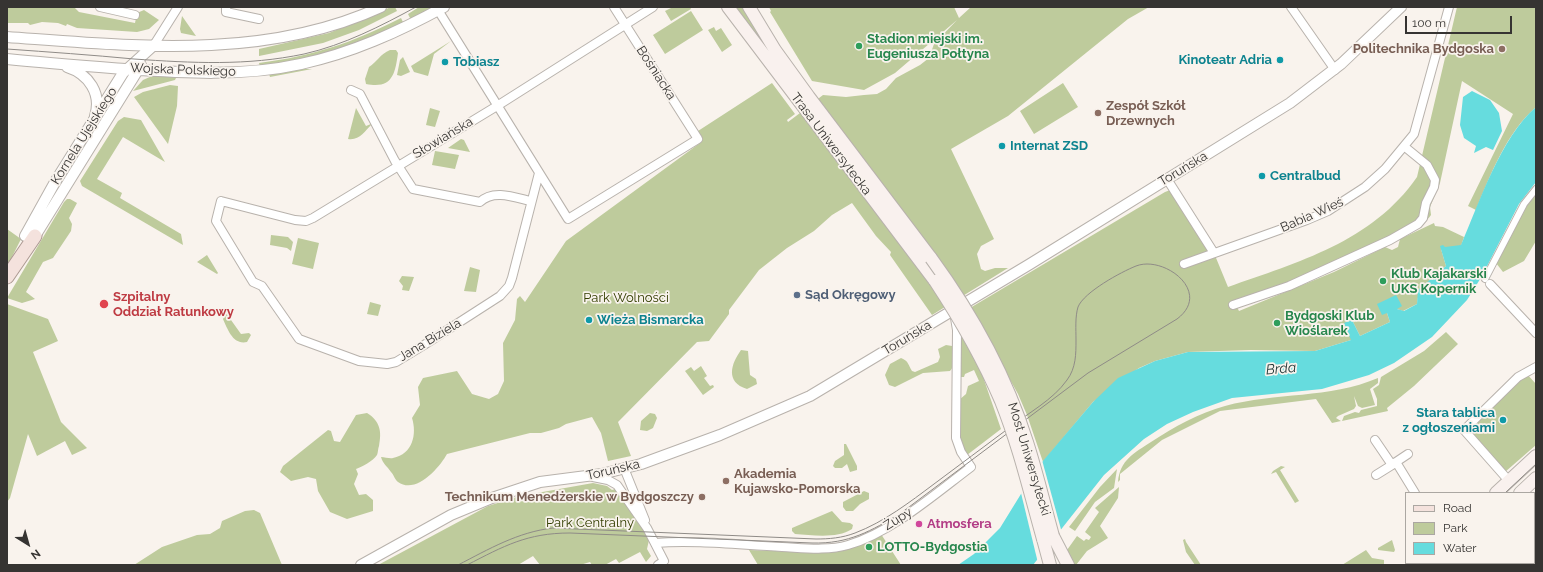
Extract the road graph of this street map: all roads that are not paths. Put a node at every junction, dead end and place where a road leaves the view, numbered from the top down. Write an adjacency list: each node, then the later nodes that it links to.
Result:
1 (100, 7): 13 (street)
2 (178, 7): 17 (street, Kornela Ujejskiego)
3 (226, 7): 14 (street)
4 (381, 7): 17 (street, Wojska Polskiego)
5 (614, 7): 15 (street, Bośniacka)
6 (653, 7): 15 (street, Słowiańska)
7 (728, 7): 26 (main road, Trasa Uniwersytecka)
8 (749, 7): 26 (main road, Trasa Uniwersytecka)
9 (1291, 7): 22 (street)
10 (1401, 7): 22 (street, Toruńska)
11 (1449, 7): 27 (street, Babia Wieś)
12 (441, 9): 21 (street, Wojska Polskiego); 24 (street)
13 (136, 15)
14 (259, 19)
15 (625, 25): 24 (street, Słowiańska); 29 (street, Bośniacka)
16 (7, 37): 17 (street, Wojska Polskiego)
17 (154, 45): 20 (street, Kornela Ujejskiego); 21 (street, Kornela Ujejskiego)
18 (7, 59): 19 (street, Wojska Polskiego)
19 (55, 64): 20 (street, Wojska Polskiego); 25 (street)
20 (126, 69): 21 (street, Wojska Polskiego); 25 (street, Kornela Ujejskiego)
21 (138, 70): 34 (street, Kornela Ujejskiego)
22 (1335, 70): 30 (street, Toruńska)
23 (350, 90): 28 (street)
24 (497, 106): 28 (street, Słowiańska); 29 (street)
25 (92, 125): 34 (street, Kornela Ujejskiego)
26 (836, 141): 36 (main road, Trasa Uniwersytecka); 39 (main road, Trasa Uniwersytecka)
27 (1405, 147): 35 (street, Babia Wieś); 41 (street)
28 (397, 166): 32 (street, Słowiańska); 33 (street)
29 (538, 173): 33 (street, Jana Biziela)
30 (1167, 179): 35 (street); 42 (street, Toruńska)
31 (1536, 189): 40 (street)
32 (221, 201): 33 (street, Jana Biziela)
33 (530, 201)
34 (30, 236): 38 (main road)
35 (1214, 253): 37 (street, Babia Wieś)
36 (931, 258): 60 (main road, Most Uniwersytecki, bridge)
37 (1184, 264)
38 (9, 273)
39 (935, 281): 60 (main road, Most Uniwersytecki, bridge)
40 (1488, 282): 43 (street)
41 (1233, 305)
42 (951, 312): 50 (street, Toruńska); 61 (street, Żupy)
43 (1533, 325): 44 (street)
44 (1536, 333)
45 (1536, 367): 54 (street)
46 (1375, 440): 49 (street)
47 (1408, 454): 49 (street)
48 (1536, 456): 54 (main road)
49 (1394, 463): 51 (street); 56 (street)
50 (620, 469): 52 (street, Toruńska); 55 (street); 59 (street)
51 (1376, 475)
52 (588, 476): 55 (street); 62 (street, Toruńska)
53 (1536, 478): 58 (main road)
54 (1509, 481): 57 (main road)
55 (617, 485): 59 (street)
56 (1414, 492)
57 (1497, 492)
58 (1521, 492)
59 (648, 528): 61 (street)
60 (1048, 537): 64 (main road); 65 (main road); 66 (main road); 67 (main road)
61 (654, 542): 63 (street)
62 (361, 565)
63 (658, 565)
64 (1044, 565)
65 (1050, 565)
66 (1061, 565)
67 (1068, 565)

